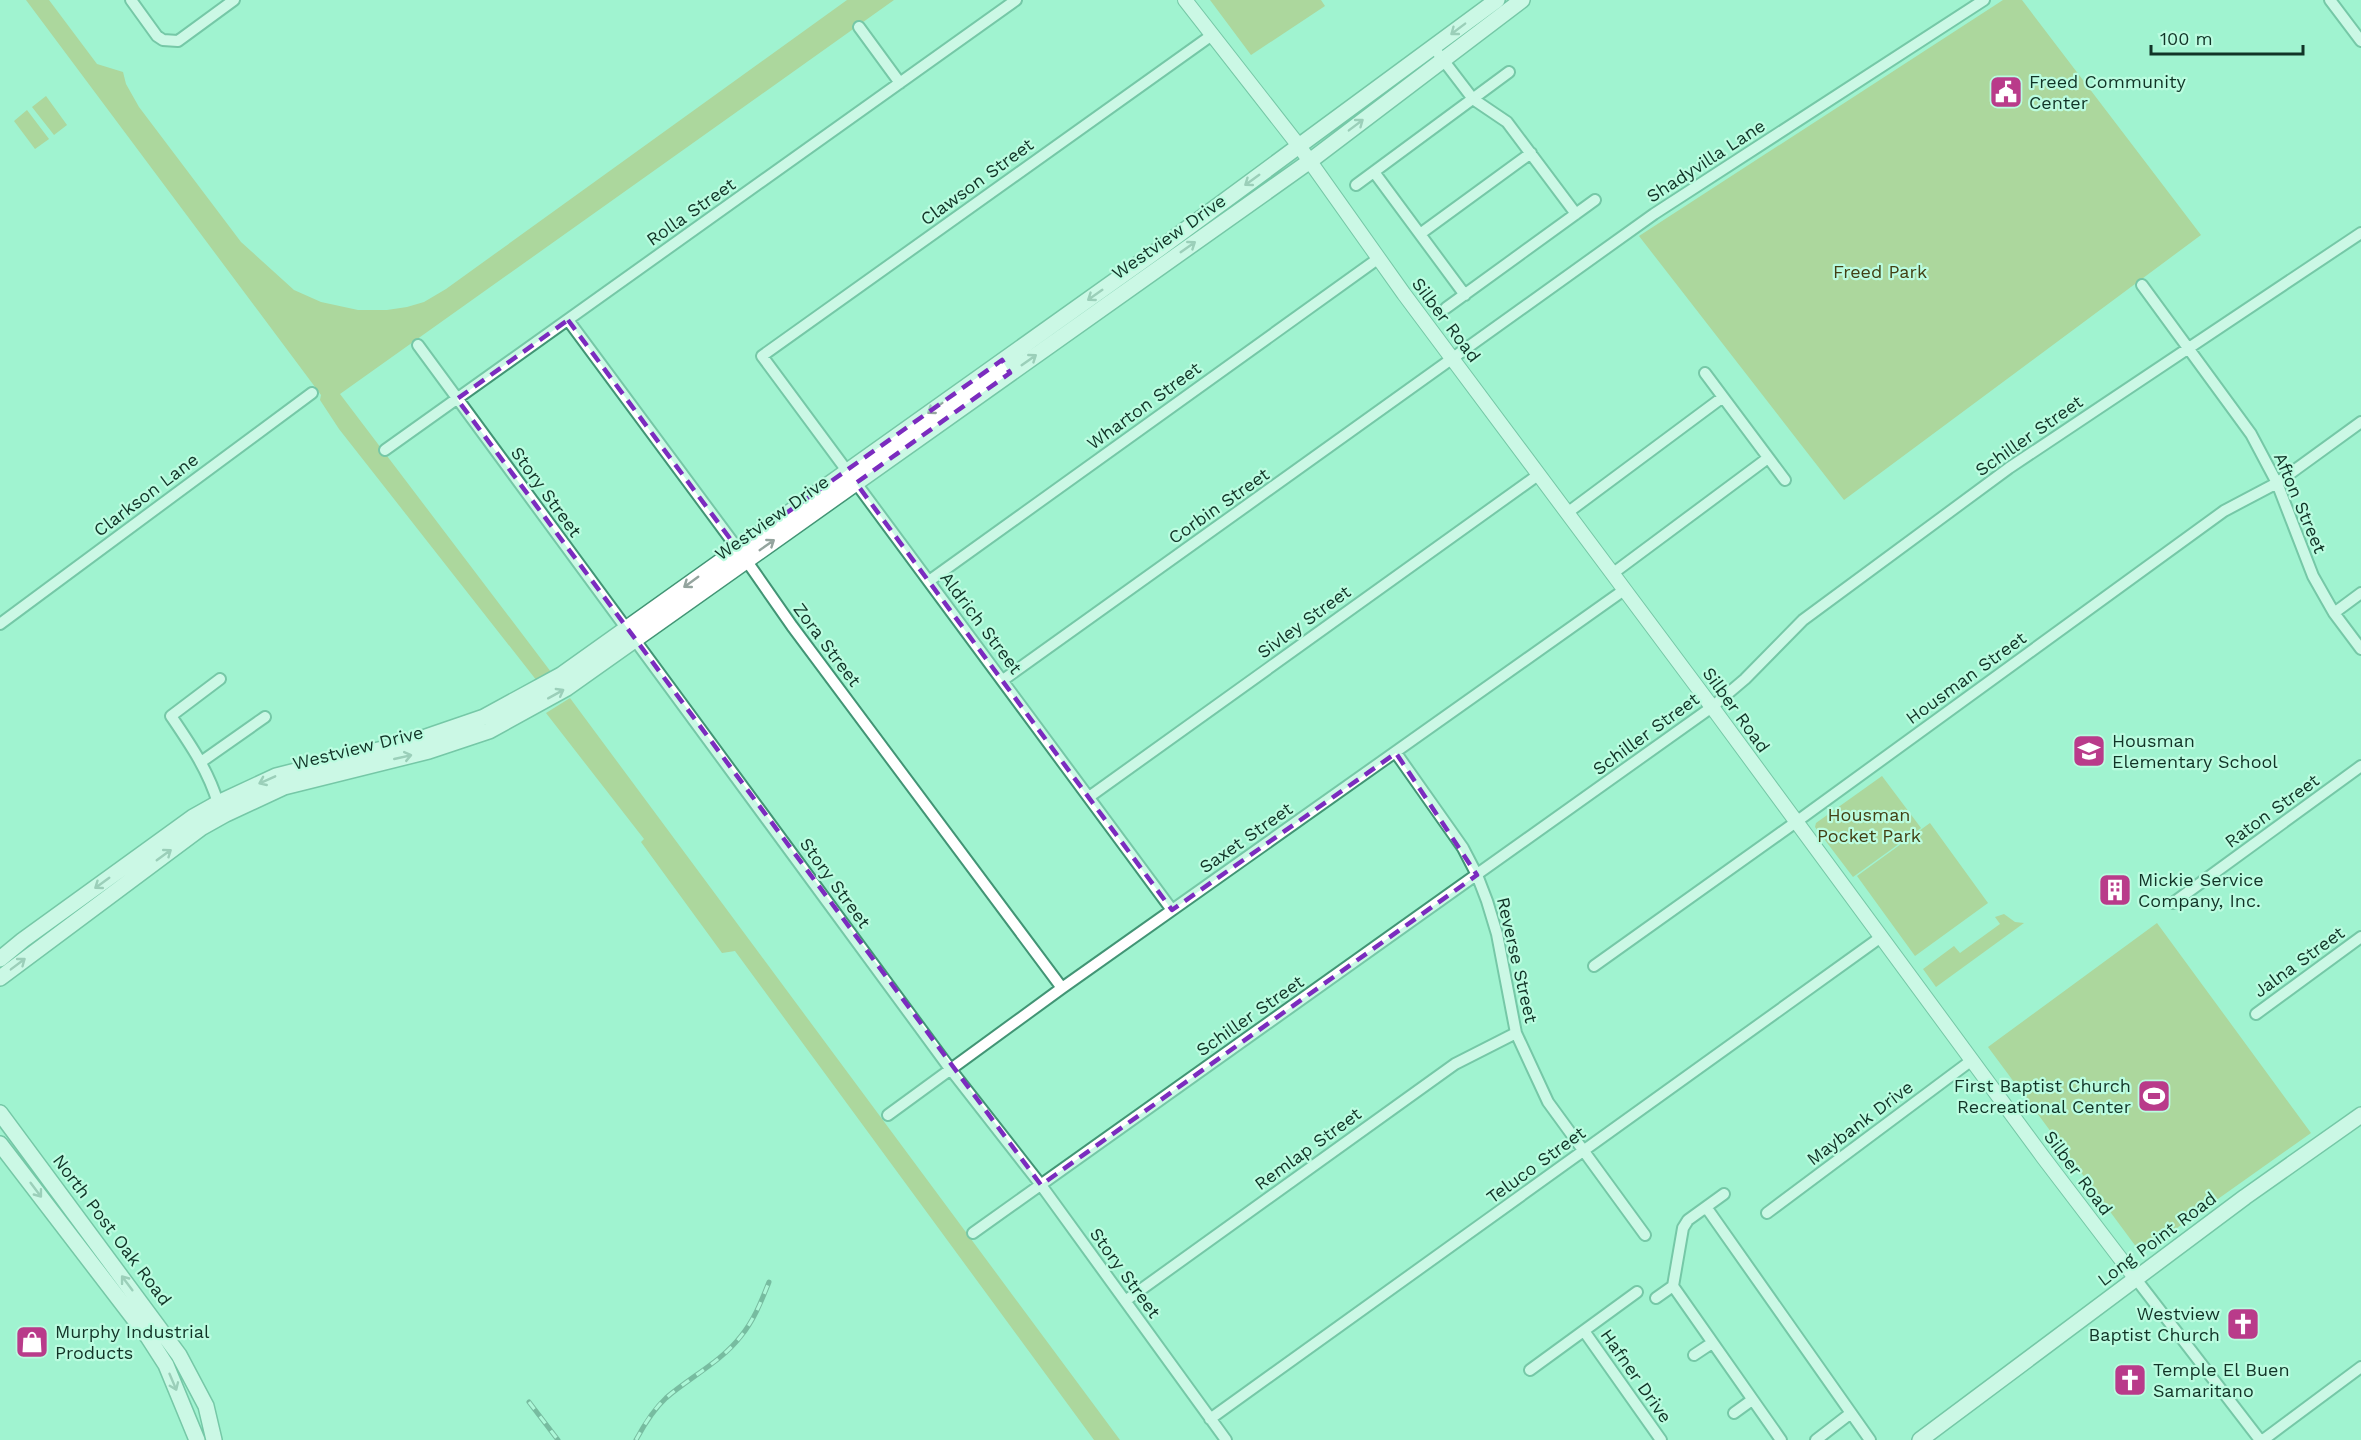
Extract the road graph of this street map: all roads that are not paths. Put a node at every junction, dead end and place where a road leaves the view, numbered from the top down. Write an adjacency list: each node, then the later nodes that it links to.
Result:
1 (131, 0): 2 (street)
2 (234, 0)
3 (1016, 0): 14 (street, Rolla Street)
4 (1185, 0): 10 (street, Silber Road)
5 (1497, 0): 12 (main road, Westview Drive, one-way to 12)
6 (1522, 0): 12 (main road, Westview Drive)
7 (1984, 0): 34 (street, Shadyvilla Lane)
8 (2330, 0): 11 (street)
9 (859, 27): 14 (street)
10 (1212, 35): 16 (street, Silber Road); 33 (street, Clawson Street)
11 (2361, 41)
12 (1438, 54): 15 (street); 16 (main road, Westview Drive); 18 (main road, Westview Drive, one-way to 12)
13 (1509, 72): 15 (street)
14 (900, 83): 30 (street, Rolla Street)
15 (1473, 99): 17 (street); 19 (street)
16 (1299, 146): 18 (street, Silber Road); 26 (main road, Westview Drive, one-way to 26)
17 (1531, 153): 22 (street); 24 (street)
18 (1310, 161): 25 (street, Silber Road); 26 (main road, Westview Drive, one-way to 18)
19 (1374, 172): 20 (street); 24 (street)
20 (1356, 185)
21 (1595, 200): 22 (street)
22 (1576, 214): 28 (street)
23 (2361, 233): 32 (street, Schiller Street)
24 (1420, 234): 28 (street)
25 (1379, 258): 34 (street, Silber Road); 49 (street, Wharton Street)
26 (1155, 261): 43 (main road, Westview Drive)
27 (2142, 285): 32 (street, Afton Street)
28 (1465, 295): 29 (street)
29 (1446, 308)
30 (568, 320): 38 (street, Rolla Street); 47 (street, Zora Street)
31 (418, 345): 38 (street, Story Street)
32 (2187, 347): 45 (street, Afton Street); 58 (street, Schiller Street)
33 (762, 356): 43 (street, Aldrich Street)
34 (1453, 359): 42 (street, Silber Road); 57 (street, Corbin Street)
35 (1706, 373): 37 (street)
36 (312, 393): 53 (street, Clarkson Lane)
37 (1723, 397): 41 (street); 46 (street)
38 (457, 399): 40 (street, Rolla Street); 54 (street, Story Street)
39 (2361, 422): 45 (street, Housman Street)
40 (386, 450)
41 (1768, 458): 44 (street); 48 (street)
42 (1538, 475): 46 (street, Silber Road); 63 (street, Sivley Street)
43 (851, 477): 47 (main road, Westview Drive); 49 (street, Aldrich Street)
44 (1785, 480)
45 (2277, 483): 52 (street, Afton Street); 65 (street, Housman Street)
46 (1567, 513): 48 (street, Silber Road)
47 (742, 554): 54 (main road, Westview Drive); 74 (street, Zora Street)
48 (1612, 574): 50 (street, Silber Road)
49 (929, 581): 57 (street, Aldrich Street)
50 (1624, 590): 58 (street, Silber Road); 60 (street, Saxet Street)
51 (2361, 593): 52 (street)
52 (2334, 613): 55 (street, Afton Street)
53 (0, 624)
54 (631, 634): 64 (main road, Westview Drive, one-way to 64); 73 (main road, Westview Drive, one-way to 54); 78 (street, Story Street)
55 (2361, 649)
56 (220, 679): 61 (street)
57 (1003, 680): 63 (street, Aldrich Street)
58 (1712, 707): 65 (street, Silber Road); 66 (street, Schiller Street)
59 (265, 717): 61 (street)
60 (1396, 753): 66 (street, Reverse Street); 68 (street, Saxet Street)
61 (201, 762): 64 (street)
62 (2361, 766): 67 (street, Raton Street)
63 (1089, 797): 68 (street, Aldrich Street)
64 (218, 803): 71 (main road, Westview Drive, one-way to 71)
65 (1796, 822): 69 (street, Silber Road); 72 (street, Housman Street)
66 (1477, 875): 76 (street, Reverse Street); 84 (street, Schiller Street)
67 (2173, 903)
68 (1172, 910): 74 (street, Saxet Street)
69 (1881, 937): 77 (street, Silber Road); 83 (street, Teluco Street)
70 (2361, 937): 75 (street, Jalna Street)
71 (0, 959)
72 (1594, 966)
73 (0, 978)
74 (1062, 988): 78 (street, Saxet Street)
75 (2256, 1014)
76 (1516, 1033): 83 (street, Reverse Street); 94 (street, Remlap Street)
77 (1972, 1060): 87 (street, Maybank Drive); 90 (street, Silber Road)
78 (951, 1070): 80 (street, Saxet Street); 84 (street, Story Street)
79 (0, 1113): 105 (main road, North Post Oak Road, one-way to 79)
80 (888, 1115)
81 (2361, 1115): 90 (main road, Long Point Road)
82 (0, 1144): 104 (main road, North Post Oak Road, one-way to 104)
83 (1584, 1151): 89 (street, Reverse Street); 103 (street, Teluco Street)
84 (1041, 1185): 88 (street, Schiller Street); 94 (street, Story Street)
85 (1724, 1194): 86 (street)
86 (1706, 1207): 91 (street); 102 (street)
87 (1767, 1213)
88 (972, 1233)
89 (1645, 1235)
90 (2136, 1279): 111 (main road, Long Point Road); 112 (street, Silber Road)
91 (1672, 1286): 93 (street); 96 (street)
92 (1637, 1292): 95 (street)
93 (1656, 1298)
94 (1125, 1301): 103 (street, Story Street)
95 (1584, 1331): 99 (street); 107 (street, Hafner Drive)
96 (1712, 1343): 97 (street); 100 (street)
97 (1694, 1355)
98 (2361, 1367): 112 (street)
99 (1530, 1370)
100 (1752, 1400): 101 (street); 108 (street)
101 (1734, 1413)
102 (1851, 1413): 109 (street); 110 (street)
103 (1210, 1419): 106 (street, Story Street)
104 (197, 1440)
105 (214, 1440)
106 (1226, 1440)
107 (1661, 1440)
108 (1781, 1440)
109 (1816, 1440)
110 (1870, 1440)
111 (1920, 1440)
112 (2262, 1440)

